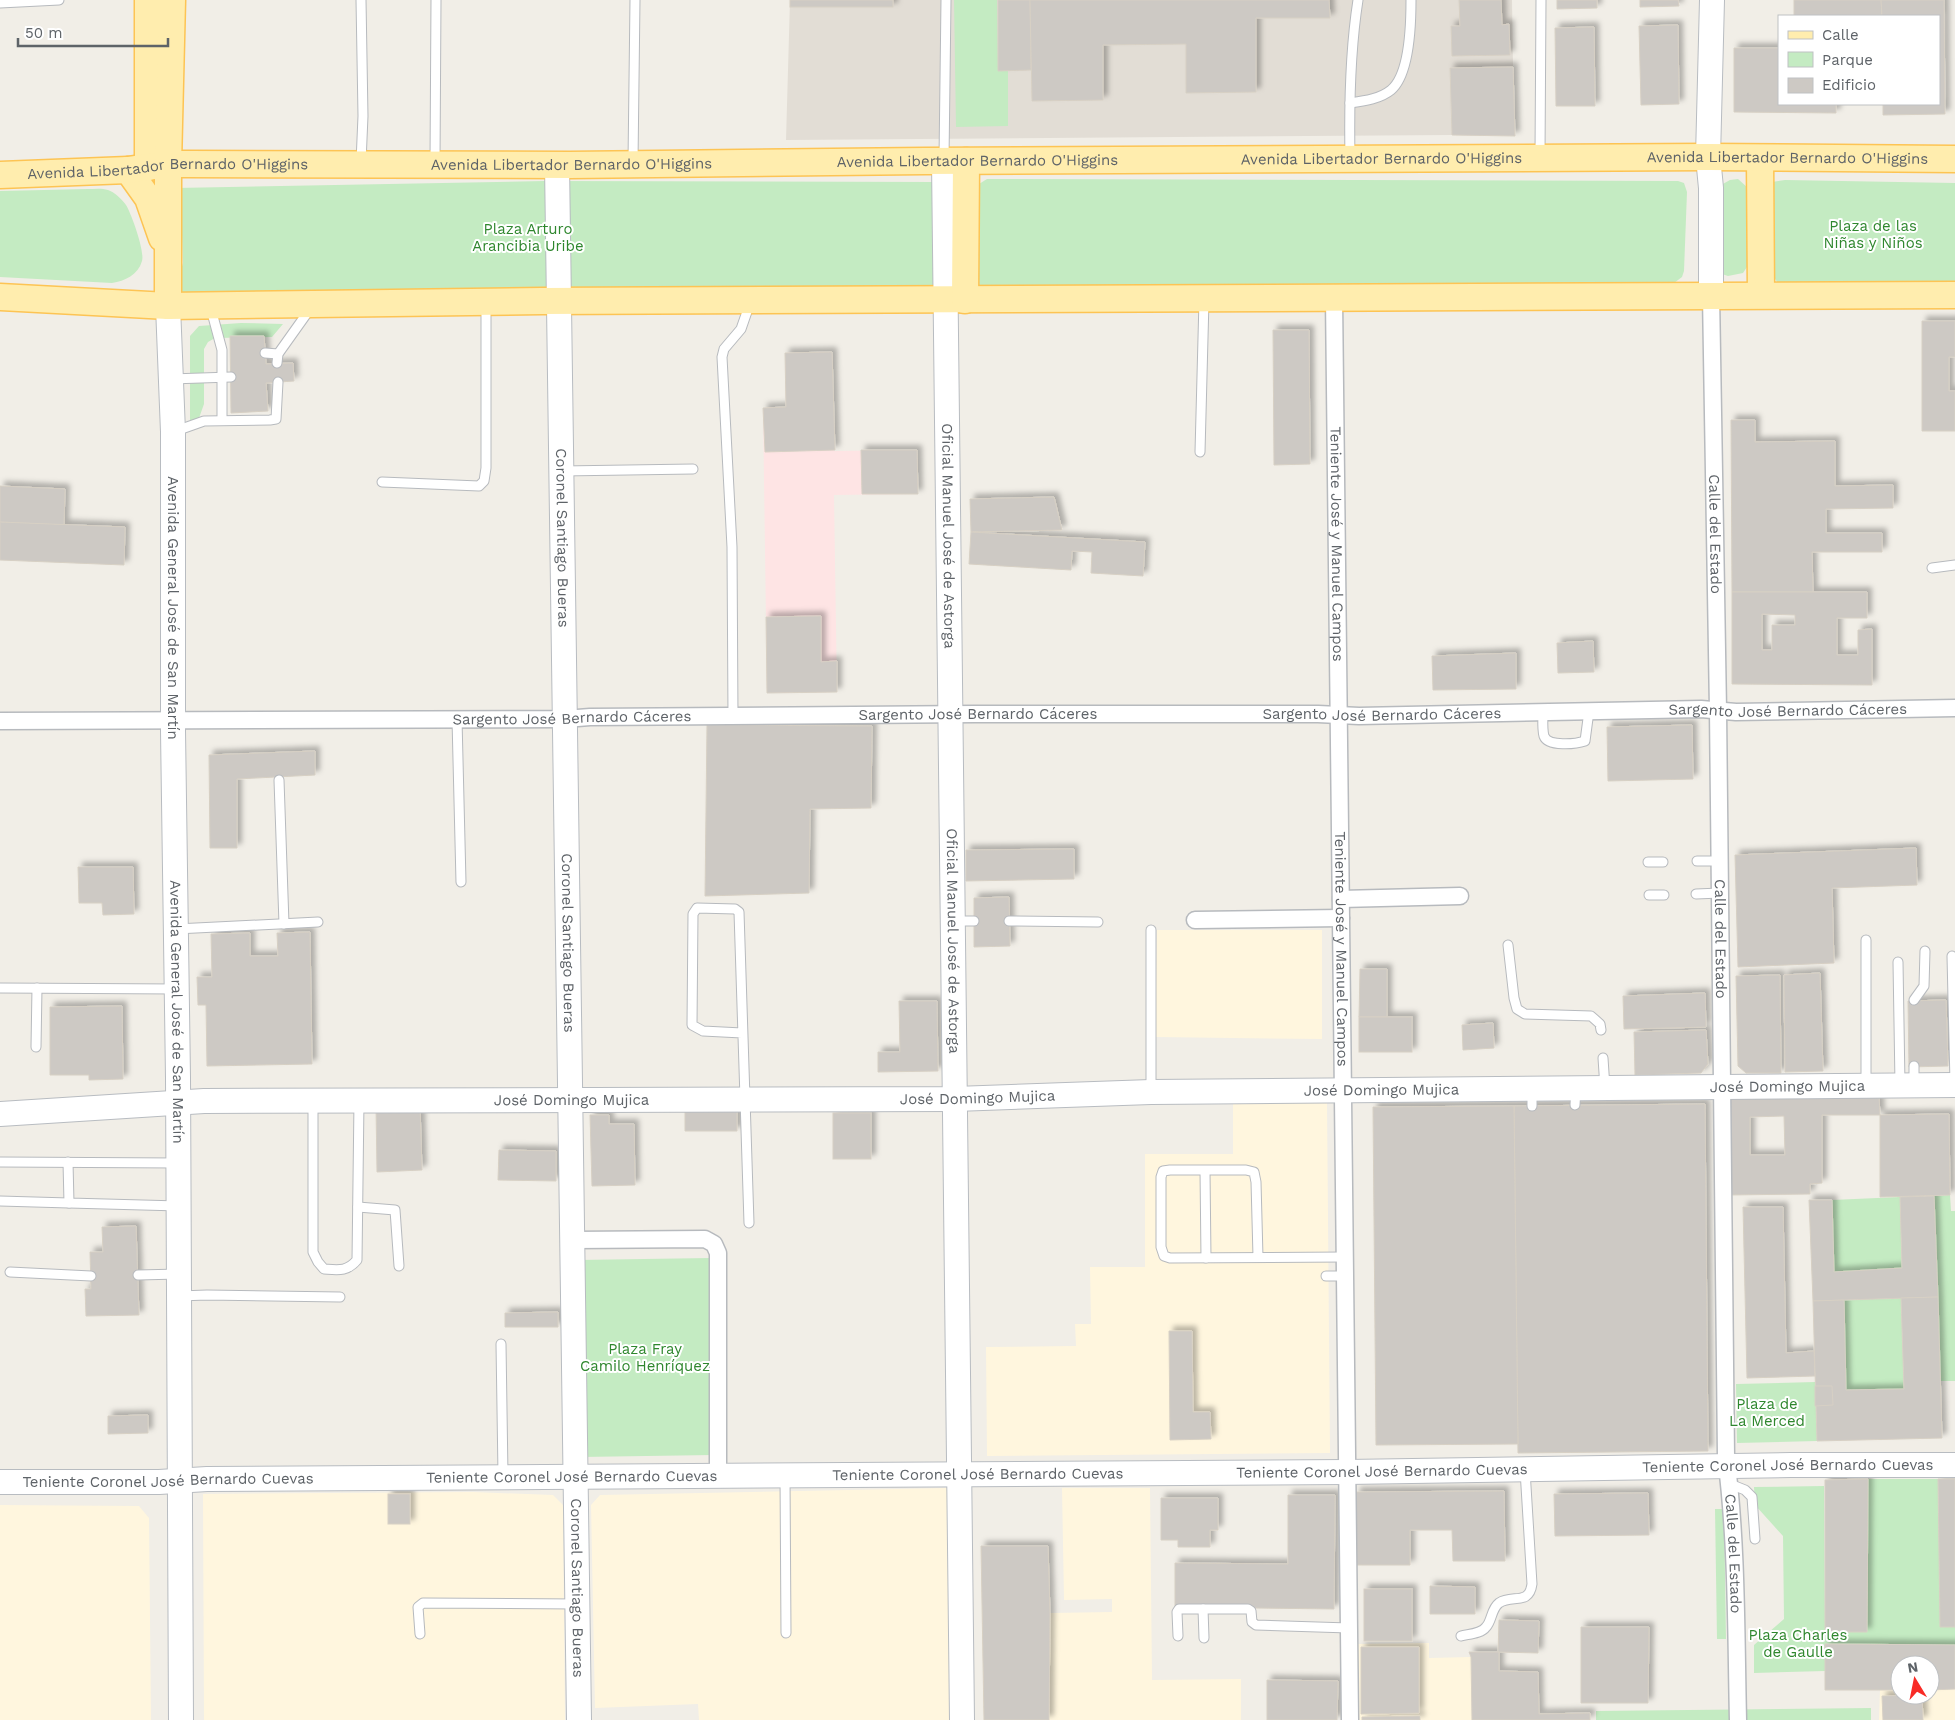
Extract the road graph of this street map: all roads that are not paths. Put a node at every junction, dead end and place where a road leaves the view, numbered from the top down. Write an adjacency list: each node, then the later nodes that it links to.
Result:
1 (58, 0): 12 (lane)
2 (148, 0): 24 (main road)
3 (172, 0): 24 (main road)
4 (361, 0): 20 (lane)
5 (436, 0): 21 (lane)
6 (635, 0): 23 (lane)
7 (946, 0): 19 (lane)
8 (1358, 0): 13 (lane)
9 (1411, 0): 13 (lane)
10 (1540, 0): 15 (lane)
11 (1712, 0): 14 (street, Calle del Estado)
12 (0, 3)
13 (1350, 103): 18 (lane)
14 (1708, 158): 15 (main road, Avenida Libertador Bernardo O'Higgins); 16 (main road, Avenida Libertador Bernardo O'Higgins); 27 (street, Calle del Estado)
15 (1540, 159): 18 (main road, Avenida Libertador Bernardo O'Higgins)
16 (1760, 159): 17 (main road, Avenida Libertador Bernardo O'Higgins); 28 (main road)
17 (1955, 159)
18 (1350, 160): 19 (main road, Avenida Libertador Bernardo O'Higgins)
19 (955, 161): 23 (main road, Avenida Libertador Bernardo O'Higgins); 34 (main road)
20 (361, 164): 21 (main road, Avenida Libertador Bernardo O'Higgins); 24 (main road, Avenida Libertador Bernardo O'Higgins)
21 (436, 164): 22 (main road, Avenida Libertador Bernardo O'Higgins)
22 (557, 164): 23 (main road, Avenida Libertador Bernardo O'Higgins); 36 (street, Coronel Santiago Bueras)
23 (632, 164)
24 (148, 167): 25 (main road, Avenida Libertador Bernardo O'Higgins); 26 (main road); 26 (main road)
25 (0, 175)
26 (168, 258): 39 (main road)
27 (1711, 295): 28 (main road); 31 (main road); 53 (street, Calle del Estado)
28 (1761, 295): 29 (main road)
29 (1955, 295)
30 (0, 297): 39 (main road)
31 (1334, 298): 32 (main road); 56 (street, Teniente José y Manuel Campos)
32 (1204, 299): 34 (main road); 46 (lane)
33 (751, 300): 34 (main road); 36 (main road); 58 (lane)
34 (955, 300): 57 (street, Oficial Manuel José de Astorga)
35 (486, 302): 36 (main road); 37 (main road); 49 (lane)
36 (560, 302): 48 (street, Coronel Santiago Bueras)
37 (314, 303): 38 (main road); 40 (lane)
38 (210, 304): 39 (main road); 41 (lane)
39 (168, 306): 42 (street, Avenida General José de San Martín)
40 (265, 353)
41 (226, 377): 42 (lane); 44 (lane)
42 (171, 379): 45 (street, Avenida General José de San Martín)
43 (278, 382): 44 (lane)
44 (222, 420): 45 (lane)
45 (173, 432): 61 (street, Avenida General José de San Martín)
46 (1200, 452)
47 (693, 469): 48 (lane)
48 (562, 470): 59 (street, Coronel Santiago Bueras)
49 (382, 482)
50 (1955, 565): 51 (lane)
51 (1932, 568)
52 (1955, 708): 53 (street, Sargento José Bernardo Cáceres)
53 (1718, 710): 54 (street, Sargento José Bernardo Cáceres); 65 (street, Calle del Estado)
54 (1589, 711): 55 (street, Sargento José Bernardo Cáceres); 55 (lane)
55 (1542, 712): 56 (street, Sargento José Bernardo Cáceres)
56 (1338, 714): 57 (street, Sargento José Bernardo Cáceres); 74 (street, Teniente José y Manuel Campos)
57 (950, 715): 58 (street, Sargento José Bernardo Cáceres); 104 (street, Oficial Manuel José de Astorga)
58 (733, 717): 59 (street, Sargento José Bernardo Cáceres)
59 (565, 718): 60 (street, Sargento José Bernardo Cáceres); 107 (street, Coronel Santiago Bueras)
60 (457, 719): 61 (street, Sargento José Bernardo Cáceres); 68 (lane)
61 (173, 720): 62 (street, Sargento José Bernardo Cáceres); 81 (street, Avenida General José de San Martín)
62 (0, 721)
63 (279, 780): 80 (lane)
64 (1697, 861): 65 (lane)
65 (1720, 861): 69 (street, Calle del Estado)
66 (1648, 862): 67 (lane)
67 (1663, 862)
68 (461, 882)
69 (1720, 893): 70 (lane); 99 (street, Calle del Estado)
70 (1696, 894)
71 (1664, 895): 73 (lane)
72 (1460, 896): 74 (street)
73 (1649, 896)
74 (1341, 899): 75 (street, Teniente José y Manuel Campos)
75 (1341, 918): 76 (street); 101 (street, Teniente José y Manuel Campos)
76 (1195, 920)
77 (1009, 921): 79 (lane)
78 (318, 922): 80 (lane)
79 (1098, 922)
80 (284, 924): 81 (lane)
81 (176, 929): 90 (street, Avenida General José de San Martín)
82 (1150, 930): 102 (lane)
83 (1866, 940): 98 (lane)
84 (1508, 946): 92 (lane)
85 (1925, 951): 91 (lane)
86 (1952, 956): 97 (lane)
87 (1898, 962): 96 (lane)
88 (0, 988): 89 (lane)
89 (37, 988): 90 (lane); 94 (lane)
90 (177, 989): 108 (street, Avenida General José de San Martín)
91 (1914, 1000)
92 (1601, 1030)
93 (742, 1033): 93 (lane); 103 (lane)
94 (36, 1047)
95 (1603, 1058): 100 (lane)
96 (1909, 1079): 97 (street, José Domingo Mujica); 98 (street, José Domingo Mujica)
97 (1955, 1085)
98 (1866, 1086): 99 (street, José Domingo Mujica)
99 (1722, 1087): 100 (street, José Domingo Mujica); 136 (street, Calle del Estado)
100 (1605, 1088): 101 (street, José Domingo Mujica)
101 (1343, 1090): 102 (street, José Domingo Mujica); 121 (street, Teniente José y Manuel Campos)
102 (1151, 1092): 104 (street, José Domingo Mujica)
103 (745, 1099): 104 (street, José Domingo Mujica); 107 (street, José Domingo Mujica); 118 (lane)
104 (955, 1099): 135 (street, Oficial Manuel José de Astorga)
105 (313, 1101): 106 (street, José Domingo Mujica); 108 (street, José Domingo Mujica); 117 (lane)
106 (359, 1101): 107 (street, José Domingo Mujica); 117 (lane)
107 (571, 1101): 119 (street, Coronel Santiago Bueras)
108 (179, 1103): 109 (street, José Domingo Mujica); 112 (street, Avenida General José de San Martín)
109 (0, 1114)
110 (0, 1162): 111 (lane)
111 (68, 1162): 112 (lane); 115 (lane)
112 (178, 1162): 116 (street, Avenida General José de San Martín)
113 (1205, 1171): 120 (lane); 122 (lane); 122 (lane)
114 (0, 1201): 115 (lane)
115 (69, 1202): 116 (lane)
116 (179, 1206): 129 (street, Avenida General José de San Martín)
117 (358, 1207): 123 (lane)
118 (749, 1223)
119 (573, 1240): 137 (street); 139 (street, Coronel Santiago Bueras)
120 (1258, 1257): 121 (lane); 122 (lane)
121 (1345, 1257): 128 (street, Teniente José y Manuel Campos)
122 (1206, 1258)
123 (400, 1266)
124 (10, 1272): 126 (lane)
125 (138, 1275): 129 (lane)
126 (91, 1276)
127 (1326, 1276): 128 (lane)
128 (1345, 1276): 134 (street, Teniente José y Manuel Campos)
129 (179, 1285): 130 (lane); 141 (street, Avenida General José de San Martín)
130 (340, 1297)
131 (501, 1344): 140 (lane)
132 (1955, 1465): 136 (street, Teniente Coronel José Bernardo Cuevas)
133 (1525, 1469): 134 (street, Teniente Coronel José Bernardo Cuevas); 136 (street, Teniente Coronel José Bernardo Cuevas); 150 (lane)
134 (1347, 1472): 135 (street, Teniente Coronel José Bernardo Cuevas); 146 (street, Teniente José y Manuel Campos)
135 (959, 1475): 138 (street, Teniente Coronel José Bernardo Cuevas); 154 (street, Oficial Manuel José de Astorga)
136 (1729, 1475): 143 (lane); 156 (street, Calle del Estado)
137 (718, 1476): 138 (street, Teniente Coronel José Bernardo Cuevas); 139 (street, Teniente Coronel José Bernardo Cuevas)
138 (785, 1476): 147 (lane)
139 (576, 1477): 140 (street, Teniente Coronel José Bernardo Cuevas); 144 (street, Coronel Santiago Bueras)
140 (503, 1478): 141 (street, Teniente Coronel José Bernardo Cuevas)
141 (180, 1480): 142 (street, Teniente Coronel José Bernardo Cuevas); 152 (street, Avenida General José de San Martín)
142 (0, 1482)
143 (1755, 1539)
144 (578, 1604): 148 (lane); 153 (street, Coronel Santiago Bueras)
145 (1203, 1609): 146 (lane); 149 (lane); 151 (lane)
146 (1349, 1628): 155 (street, Teniente José y Manuel Campos)
147 (786, 1633)
148 (420, 1634)
149 (1178, 1636)
150 (1461, 1636)
151 (1204, 1638)
152 (180, 1720)
153 (579, 1720)
154 (962, 1720)
155 (1350, 1720)
156 (1738, 1720)

